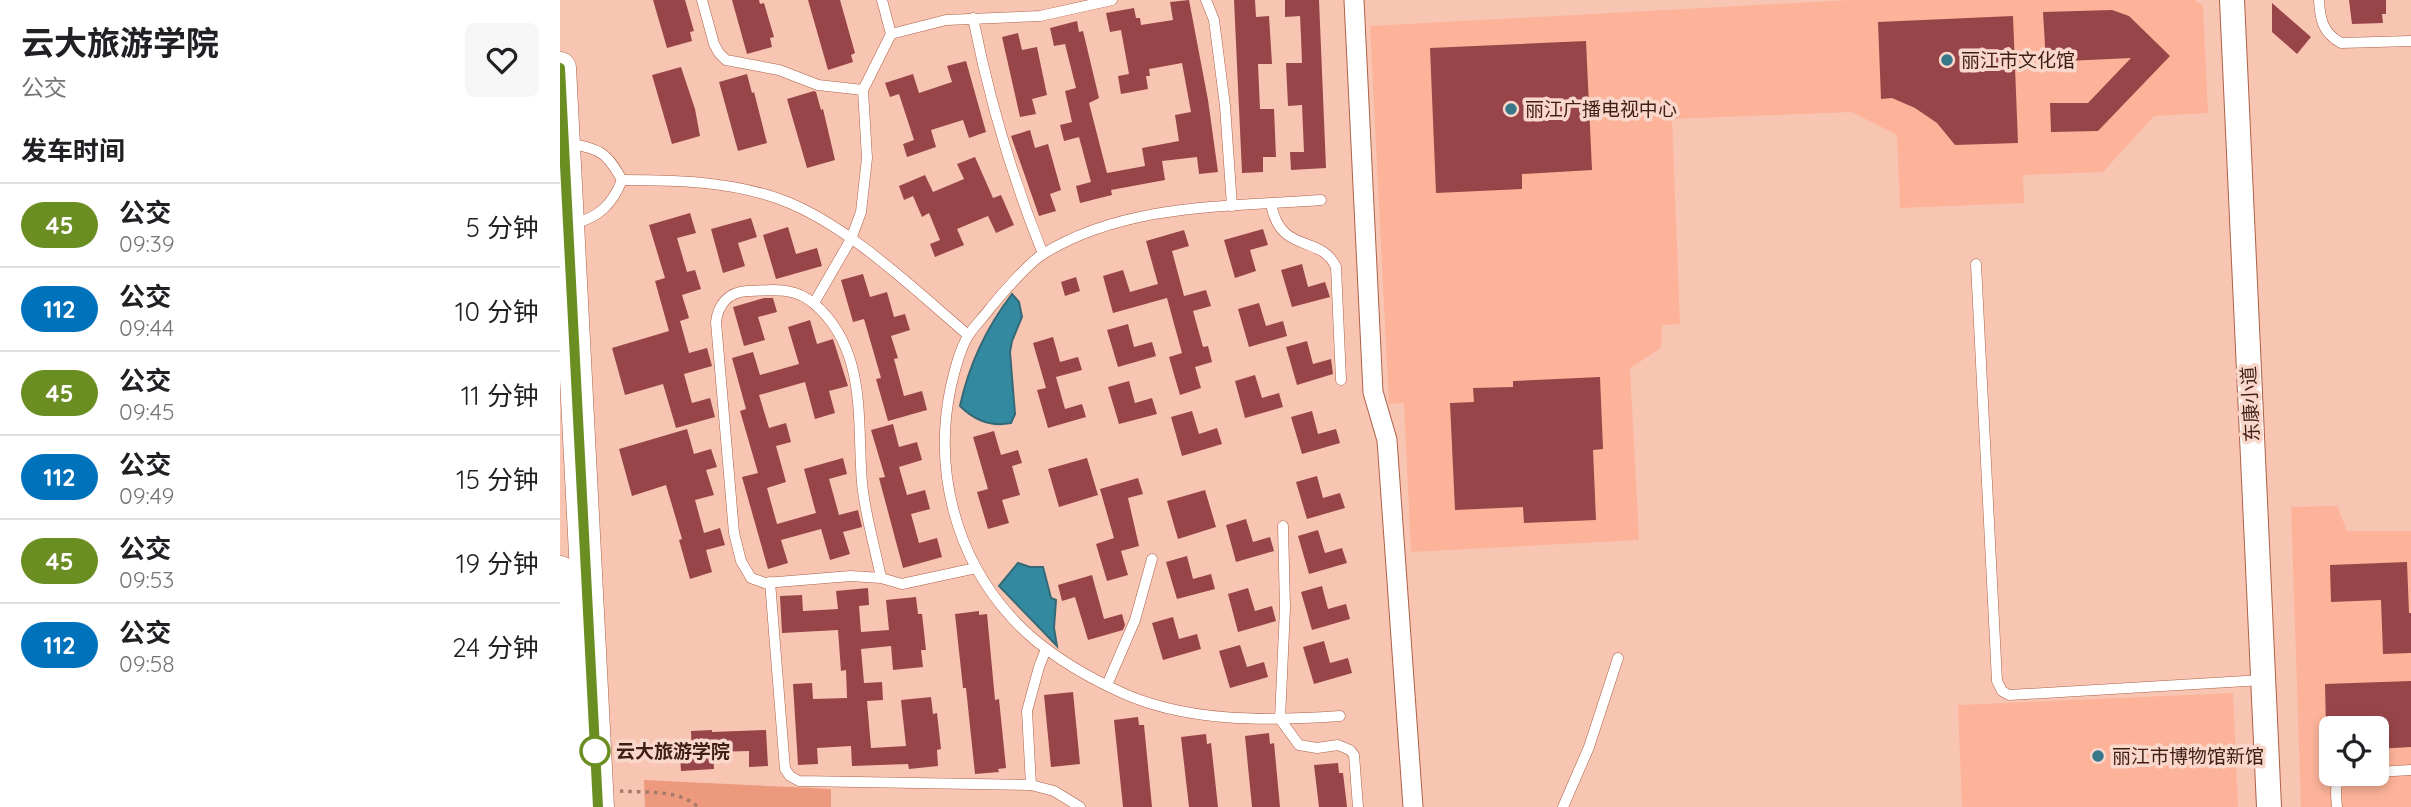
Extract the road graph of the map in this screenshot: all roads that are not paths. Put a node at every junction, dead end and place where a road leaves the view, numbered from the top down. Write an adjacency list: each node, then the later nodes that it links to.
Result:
1 (702, 0): 12 (lane)
2 (882, 0): 9 (lane)
3 (1112, 0): 8 (lane)
4 (1206, 0): 17 (lane)
5 (1354, 0): 46 (street)
6 (2232, 0): 34 (street, 东康小道)
7 (2319, 0): 10 (lane)
8 (973, 18): 9 (lane); 20 (lane)
9 (891, 34): 12 (lane)
10 (2411, 41)
11 (560, 68): 13 (main road)
12 (863, 90): 19 (lane)
13 (564, 142): 14 (lane); 18 (main road)
14 (622, 180): 18 (lane); 19 (lane)
15 (1321, 200): 16 (lane)
16 (1271, 204): 17 (lane); 24 (lane)
17 (1232, 206): 20 (lane)
18 (569, 226): 42 (main road)
19 (851, 239): 22 (lane); 23 (lane)
20 (1043, 254): 23 (lane)
21 (1976, 264): 34 (lane)
22 (814, 303): 29 (lane); 30 (lane)
23 (968, 335): 27 (lane)
24 (1341, 380)
25 (1283, 526): 37 (lane)
26 (1152, 559): 35 (lane)
27 (976, 568): 29 (lane); 32 (lane)
28 (560, 572): 31 (main road)
29 (881, 578): 30 (lane)
30 (770, 582): 40 (lane)
31 (562, 640): 43 (main road)
32 (1046, 649): 35 (lane); 40 (lane)
33 (1618, 658): 47 (lane)
34 (2263, 680): 48 (street, 东康小道)
35 (1107, 685): 37 (lane)
36 (1340, 716): 37 (lane)
37 (1280, 719): 45 (lane)
38 (2411, 770): 39 (lane)
39 (2389, 771)
40 (1031, 785): 44 (lane)
41 (2336, 786): 49 (lane)
42 (598, 798)
43 (572, 807)
44 (1080, 807)
45 (1358, 807)
46 (1413, 807)
47 (1563, 807)
48 (2269, 807)
49 (2337, 807)

